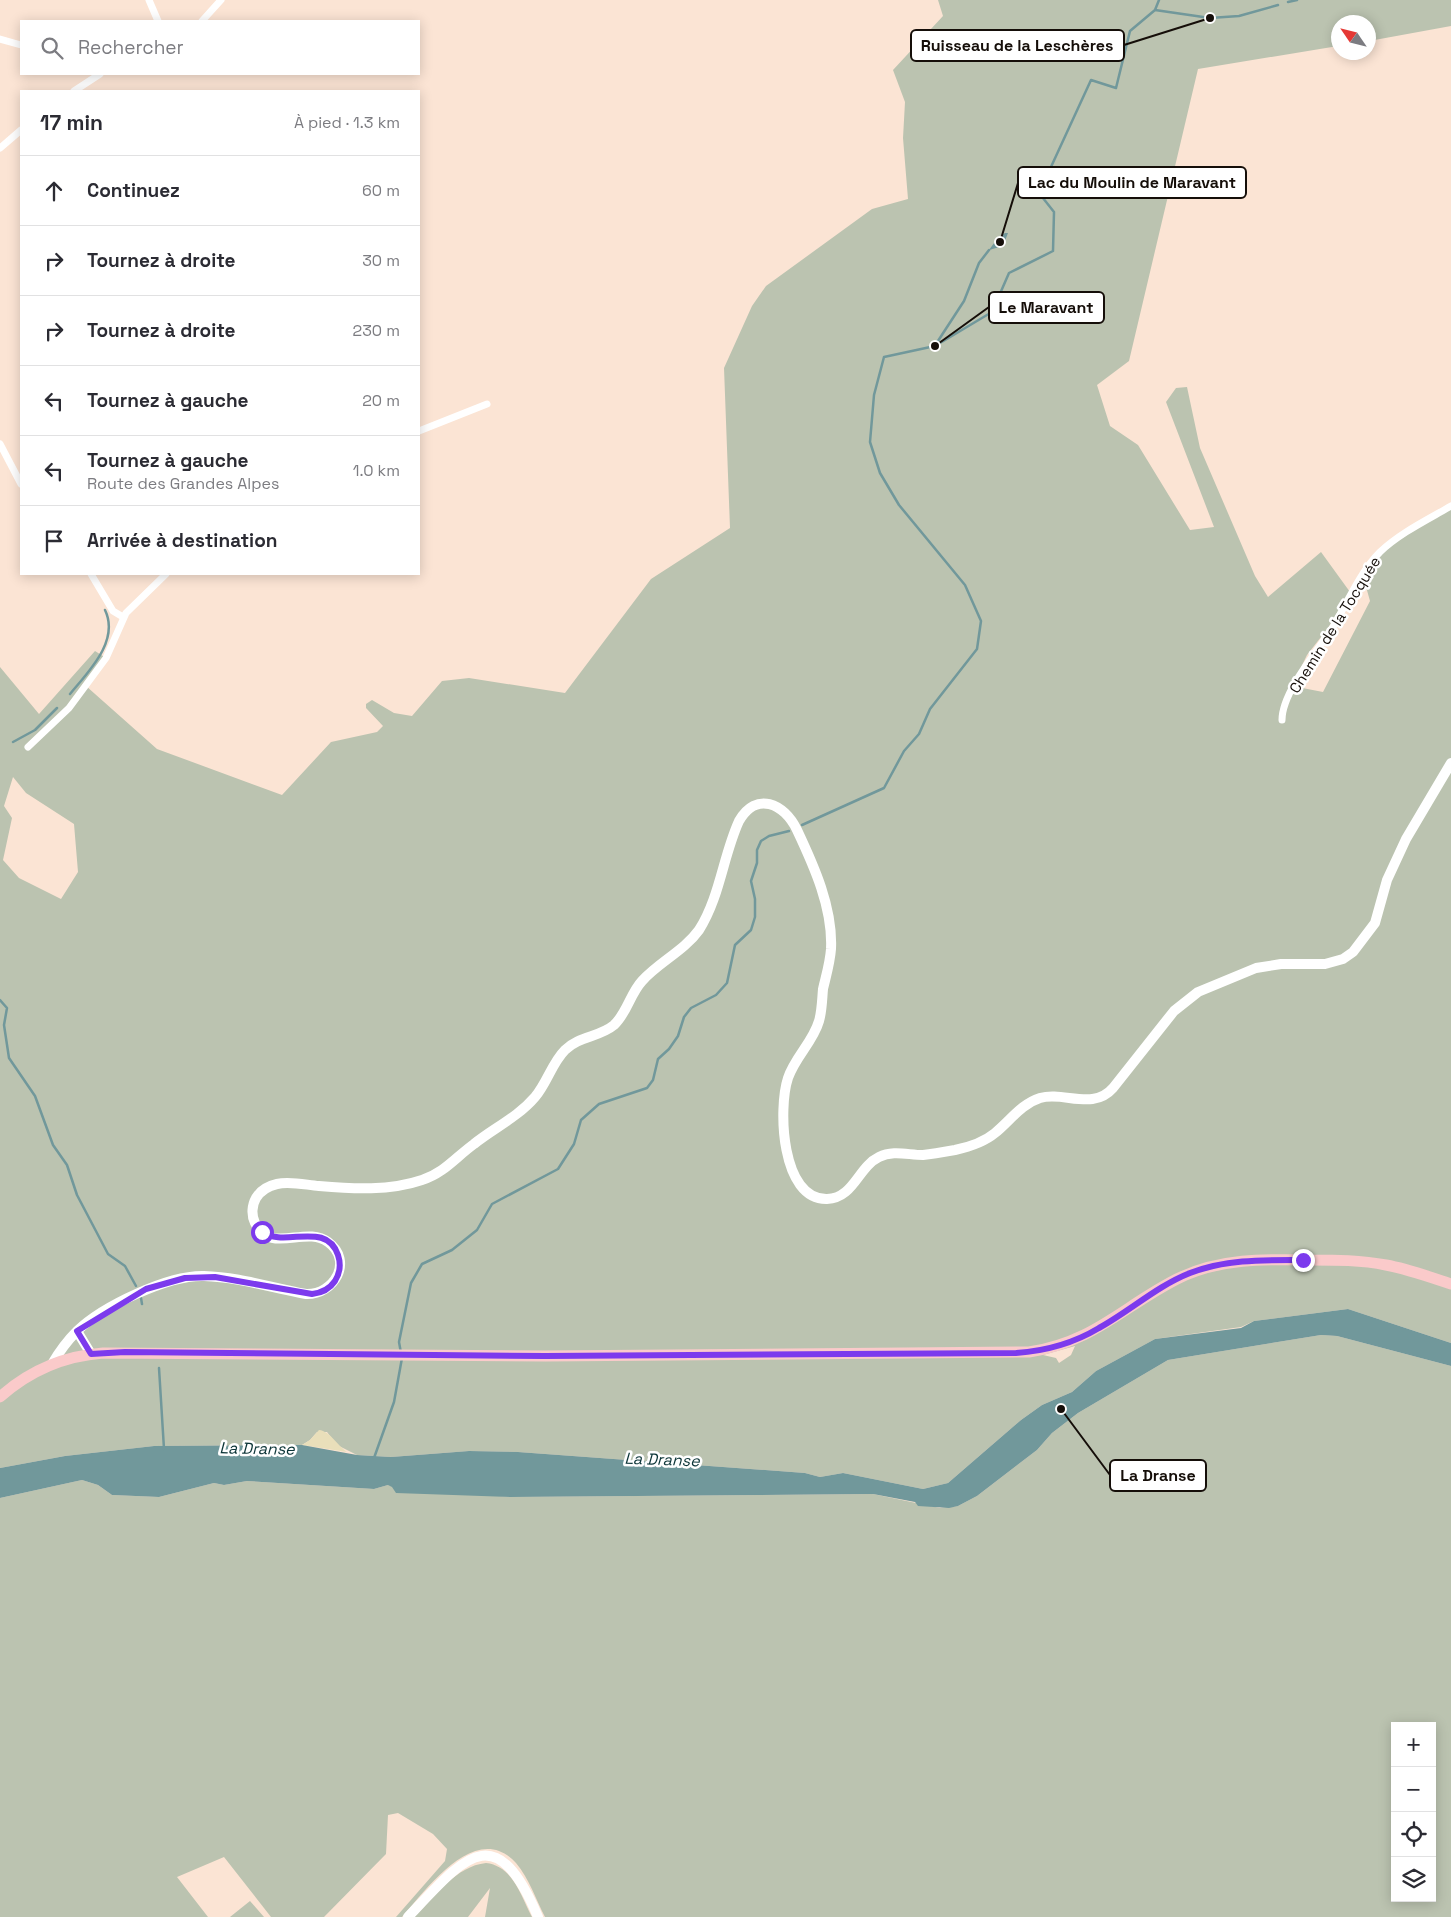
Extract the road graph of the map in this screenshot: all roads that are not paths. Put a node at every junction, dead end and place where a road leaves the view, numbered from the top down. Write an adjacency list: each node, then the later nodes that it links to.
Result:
1 (149, 0): 3 (street)
2 (222, 0): 4 (street)
3 (158, 20)
4 (203, 20)
5 (0, 39): 6 (street)
6 (20, 45)
7 (95, 75): 8 (street)
8 (75, 90)
9 (20, 131): 10 (street)
10 (0, 148)
11 (487, 404): 12 (street)
12 (420, 431)
13 (0, 444): 14 (street)
14 (20, 482)
15 (1451, 506): 19 (street, Chemin de la Tocquée)
16 (92, 575): 18 (street)
17 (165, 575): 18 (street)
18 (123, 617): 20 (street)
19 (1282, 720)
20 (28, 746)
21 (1451, 763): 23 (street)
22 (1451, 1284): 24 (main road)
23 (77, 1331): 24 (street); 25 (street)
24 (91, 1354): 25 (main road)
25 (52, 1364): 26 (main road)
26 (0, 1397)
27 (408, 1917): 28 (street)
28 (538, 1917)

